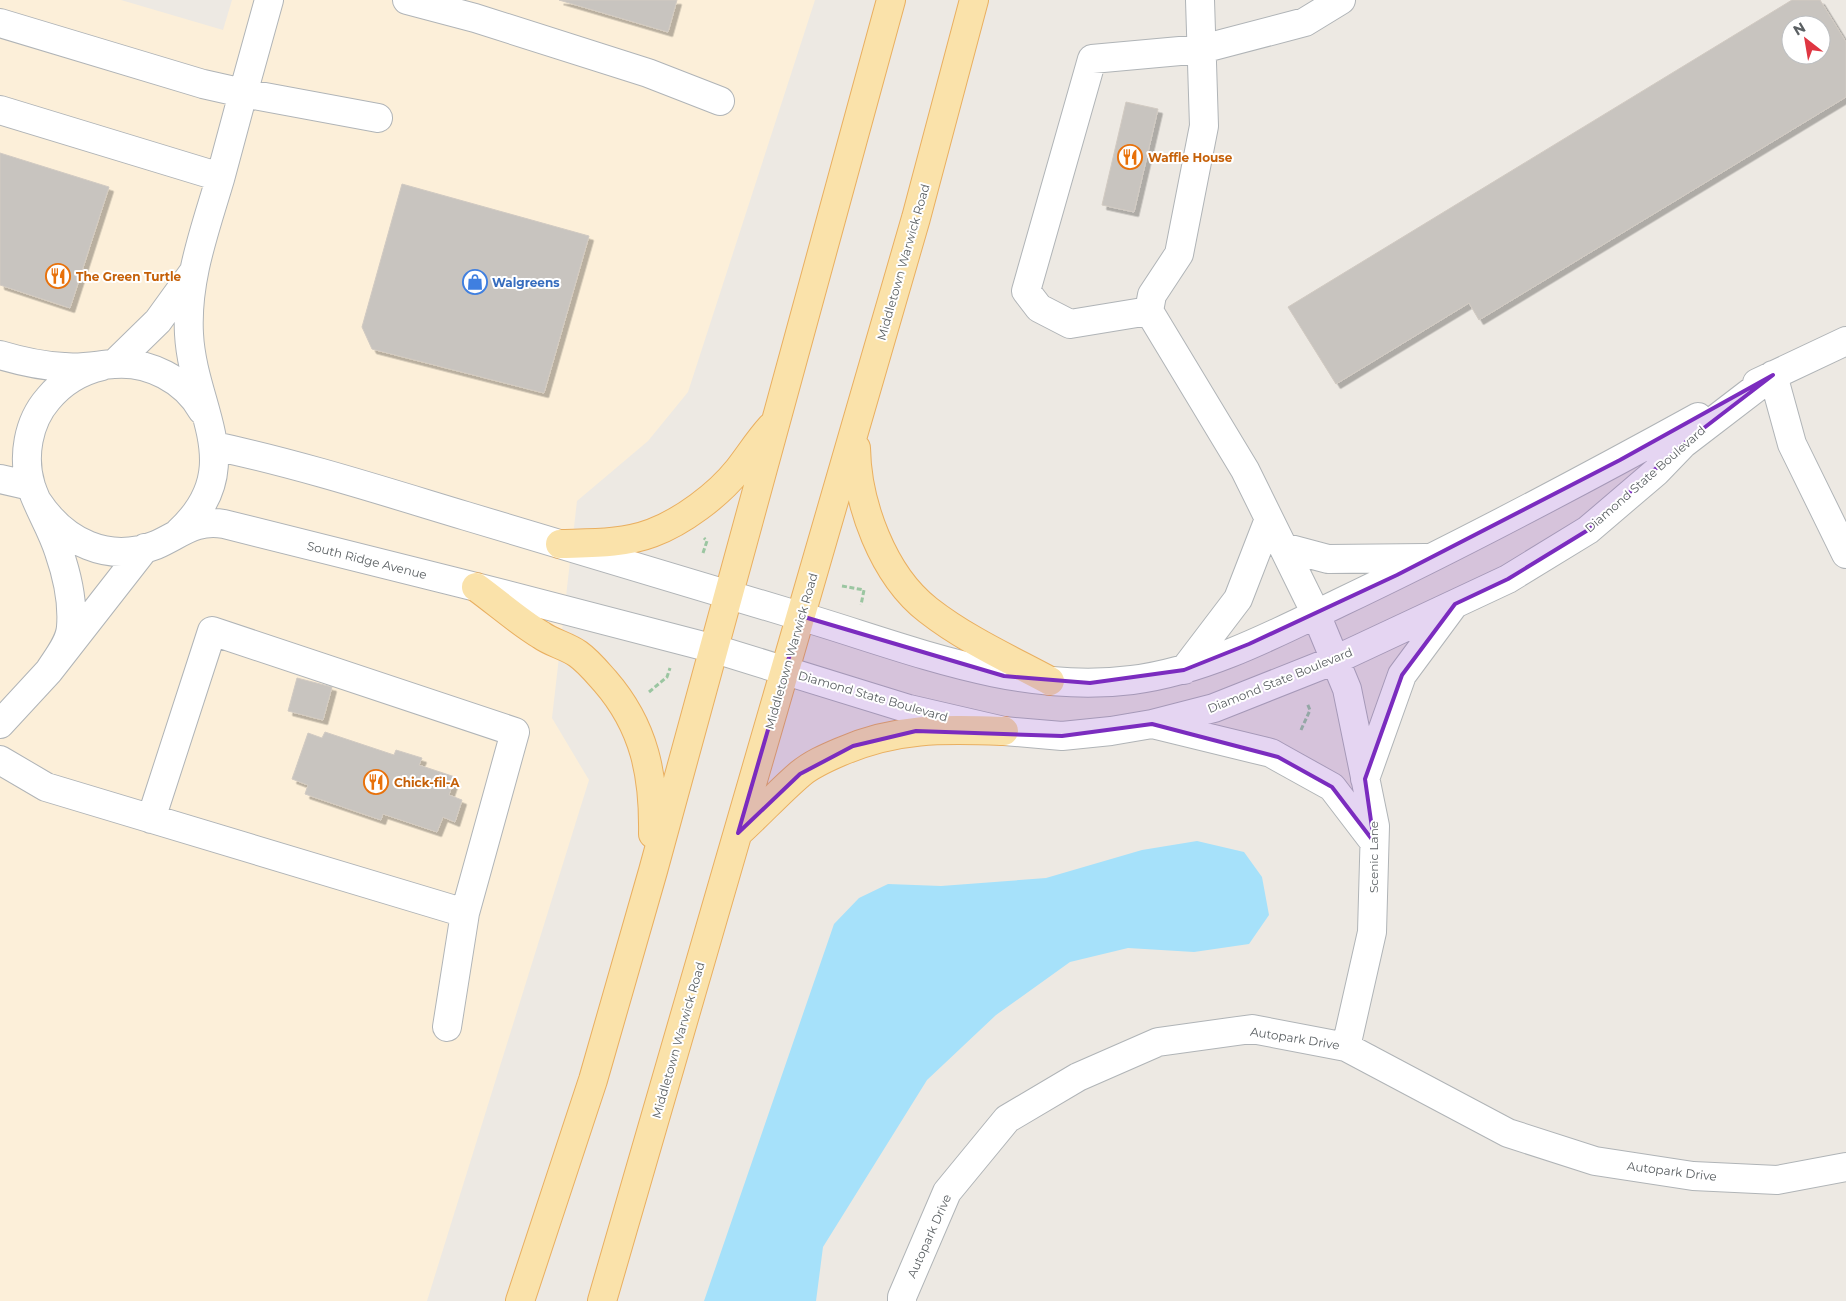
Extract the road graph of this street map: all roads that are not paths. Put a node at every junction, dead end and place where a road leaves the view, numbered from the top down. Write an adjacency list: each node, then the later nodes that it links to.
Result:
1 (269, 0): 10 (street)
2 (407, 0): 7 (street)
3 (891, 0): 21 (main road)
4 (974, 0): 22 (main road, Middletown Warwick Road)
5 (1200, 0): 9 (street)
6 (1341, 0): 9 (street)
7 (488, 10): 11 (street)
8 (0, 23): 10 (street)
9 (1202, 49): 16 (street); 16 (street)
10 (243, 94): 13 (street); 14 (street)
11 (720, 102)
12 (0, 110): 14 (street)
13 (378, 118)
14 (220, 178): 15 (street)
15 (194, 270): 19 (street); 23 (street)
16 (1149, 311): 26 (street, Scenic Lane)
17 (1846, 341): 20 (street, Diamond State Boulevard)
18 (0, 355): 19 (street)
19 (108, 365): 23 (street); 25 (street)
20 (1773, 375): 31 (street); 32 (street, Diamond State Boulevard); 35 (street, Diamond State Boulevard)
21 (778, 418): 28 (main road); 34 (main road)
22 (858, 421): 37 (main road, Middletown Warwick Road); 43 (main road)
23 (211, 433): 27 (street); 28 (street)
24 (0, 479): 25 (street)
25 (34, 494): 30 (street, South Ridge Avenue); 42 (street)
26 (1269, 519): 29 (street, Scenic Lane); 41 (street)
27 (178, 532): 30 (street, South Ridge Avenue); 33 (street, South Ridge Avenue)
28 (560, 544): 34 (street)
29 (1283, 547): 32 (street); 36 (street, Scenic Lane)
30 (145, 548): 42 (street)
31 (1846, 554)
32 (1430, 558): 36 (street, Diamond State Boulevard)
33 (476, 587): 38 (street, South Ridge Avenue); 52 (main road)
34 (730, 595): 37 (street); 38 (main road)
35 (1455, 604): 39 (street, Diamond State Boulevard); 48 (street)
36 (1316, 614): 39 (street, Scenic Lane); 41 (street, Diamond State Boulevard)
37 (801, 616): 40 (main road, Middletown Warwick Road); 43 (street, Diamond State Boulevard)
38 (715, 649): 40 (street, Diamond State Boulevard); 52 (main road)
39 (1335, 660): 45 (street, Diamond State Boulevard); 48 (street, Scenic Lane)
40 (786, 670): 46 (street, Diamond State Boulevard); 50 (main road, Middletown Warwick Road)
41 (1184, 670): 43 (street, Diamond State Boulevard)
42 (49, 671): 44 (street)
43 (1050, 681)
44 (0, 724)
45 (1152, 724): 46 (street, Diamond State Boulevard); 51 (street)
46 (1004, 731): 50 (main road)
47 (0, 760): 49 (street)
48 (1365, 779): 51 (street, Scenic Lane)
49 (151, 819): 53 (street); 53 (street)
50 (738, 833): 58 (main road, Middletown Warwick Road)
51 (1374, 842): 55 (street, Scenic Lane)
52 (653, 871): 57 (main road)
53 (464, 913): 54 (street)
54 (447, 1027)
55 (1346, 1047): 56 (street, Autopark Drive); 59 (street, Autopark Drive)
56 (1846, 1167)
57 (520, 1301)
58 (602, 1301)
59 (902, 1301)

